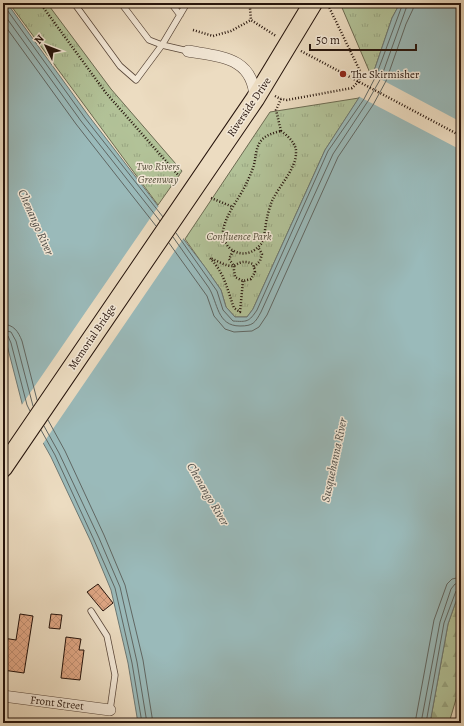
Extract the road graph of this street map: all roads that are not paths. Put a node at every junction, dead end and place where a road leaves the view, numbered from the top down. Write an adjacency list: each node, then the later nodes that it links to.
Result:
1 (74, 3): 7 (lane)
2 (121, 3): 7 (lane)
3 (171, 3): 6 (lane)
4 (187, 3): 6 (lane)
5 (313, 3): 9 (main road, Riverside Drive)
6 (180, 15): 7 (lane)
7 (162, 45): 8 (lane)
8 (188, 51): 9 (street)
9 (259, 93): 10 (main road, Riverside Drive)
10 (180, 209): 11 (main road, Memorial Bridge)
11 (4, 466)
12 (91, 611): 14 (lane)
13 (3, 696): 14 (street, Front Street)
14 (110, 710)

